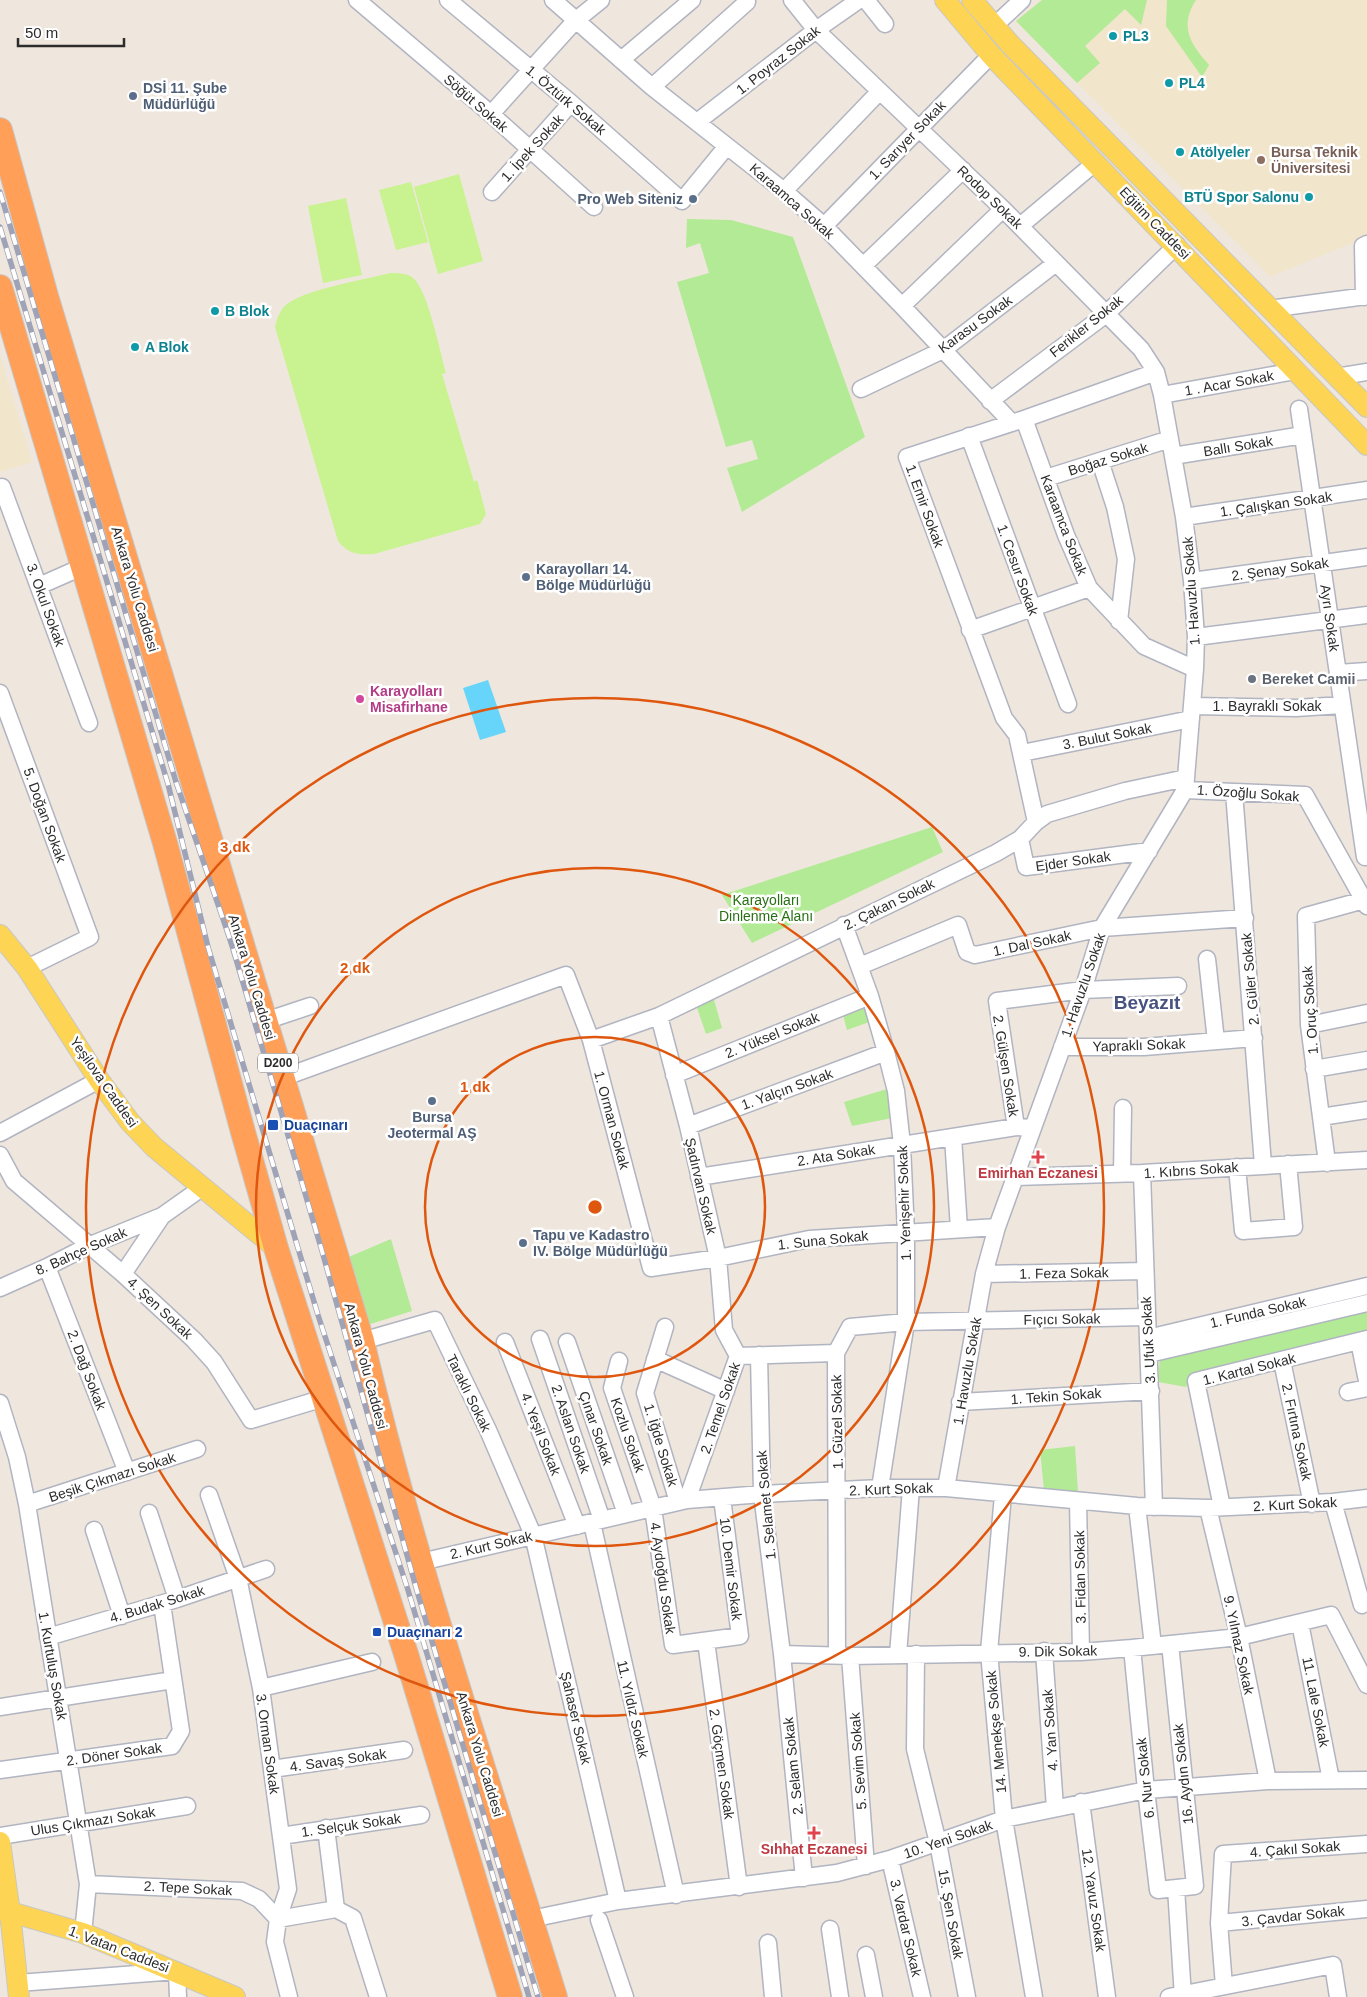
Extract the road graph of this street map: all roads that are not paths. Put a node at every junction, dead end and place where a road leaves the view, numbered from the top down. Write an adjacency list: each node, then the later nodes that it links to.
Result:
1 (357, 0): 23 (street, Söğüt Sokak)
2 (448, 0): 19 (street, 1. Öztürk Sokak)
3 (553, 0): 13 (street, Karaamca Sokak)
4 (601, 0): 13 (street)
5 (692, 0): 18 (street)
6 (792, 0): 16 (street, Rodop Sokak)
7 (859, 0): 16 (street, 1. Poyraz Sokak)
8 (866, 0): 14 (street)
9 (945, 0): 17 (main road, Eğitim Caddesi)
10 (972, 0): 15 (main road)
11 (1022, 0): 15 (street)
12 (747, 2): 20 (street)
13 (575, 21): 18 (street, Karaamca Sokak); 19 (street)
14 (885, 24)
15 (994, 26): 44 (main road)
16 (816, 30): 21 (street, Rodop Sokak); 24 (street, 1. Poyraz Sokak)
17 (991, 55): 25 (street, 1. Sarıyer Sokak); 29 (main road, Eğitim Caddesi)
18 (621, 60): 20 (street, Karaamca Sokak)
19 (530, 70): 22 (street, 1. Öztürk Sokak); 23 (street)
20 (652, 87): 24 (street, Karaamca Sokak)
21 (880, 91): 25 (street, Rodop Sokak); 31 (street)
22 (571, 103): 27 (street, 1. Öztürk Sokak); 28 (street, 1. İpek Sokak)
23 (490, 114): 28 (street, Söğüt Sokak)
24 (697, 122): 27 (street, Karaamca Sokak)
25 (918, 128): 30 (street, Rodop Sokak); 35 (street, 1. Sarıyer Sokak)
26 (0, 130): 111 (highway, Ankara Yolu Caddesi / D200)
27 (727, 146): 31 (street, Karaamca Sokak)
28 (529, 151): 32 (street, 1. İpek Sokak); 33 (street, Söğüt Sokak)
29 (1096, 162): 36 (street); 38 (main road, Eğitim Caddesi)
30 (963, 170): 34 (street, Rodop Sokak); 40 (street)
31 (784, 191): 35 (street, Karaamca Sokak)
32 (492, 192)
33 (594, 207)
34 (1003, 210): 36 (street, Rodop Sokak); 43 (street)
35 (824, 226): 40 (street, Karaamca Sokak)
36 (1020, 226): 39 (street, Rodop Sokak)
37 (1367, 244): 42 (street)
38 (1177, 245): 45 (street, Ferikler Sokak); 48 (main road, Eğitim Caddesi)
39 (1056, 263): 45 (street, Rodop Sokak); 47 (street, Karasu Sokak)
40 (863, 266): 43 (street, Karaamca Sokak)
41 (0, 287): 46 (highway)
42 (1365, 296): 44 (street)
43 (902, 306): 47 (street, Karaamca Sokak)
44 (1269, 308): 51 (main road)
45 (1105, 315): 49 (street, Rodop Sokak); 54 (street, Ferikler Sokak)
46 (8, 342): 71 (highway)
47 (943, 350): 52 (street, Karasu Sokak); 54 (street, Karaamca Sokak)
48 (1295, 371): 53 (street, 1 . Acar Sokak); 61 (main road, Eğitim Caddesi)
49 (1156, 372): 53 (street, 1. Havuzlu Sokak); 57 (street, 1. Emir Sokak)
50 (1367, 372): 51 (street)
51 (1336, 377): 55 (main road)
52 (861, 389)
53 (1162, 395): 60 (street, 1. Havuzlu Sokak)
54 (990, 401): 57 (street, Karaamca Sokak)
55 (1367, 407)
56 (1299, 409): 59 (street, Ayrı Sokak)
57 (1018, 421): 58 (street, 1. Emir Sokak); 64 (street, Karaamca Sokak)
58 (968, 436): 75 (street, 1. Cesur Sokak); 79 (street, 1. Emir Sokak)
59 (1303, 436): 62 (street, Ballı Sokak); 67 (street, Ayrı Sokak)
60 (1170, 439): 62 (street, 1. Havuzlu Sokak); 63 (street, Boğaz Sokak)
61 (1367, 444)
62 (1174, 456): 68 (street, 1. Havuzlu Sokak)
63 (1100, 461): 64 (street, Boğaz Sokak); 78 (street)
64 (1046, 478): 74 (street, Karaamca Sokak)
65 (1, 487): 73 (street, 3. Okul Sokak)
66 (1367, 490): 67 (street, 1. Çalışkan Sokak)
67 (1312, 498): 68 (street, 1. Çalışkan Sokak); 70 (street, Ayrı Sokak)
68 (1184, 517): 72 (street, 1. Havuzlu Sokak)
69 (1367, 557): 70 (street, 2. Şenay Sokak)
70 (1322, 563): 72 (street, 2. Şenay Sokak); 77 (street, Ayrı Sokak)
71 (82, 567): 73 (street); 148 (highway)
72 (1192, 581): 80 (street, 1. Havuzlu Sokak)
73 (39, 586): 88 (street, 3. Okul Sokak)
74 (1089, 588): 75 (street); 78 (street, Karaamca Sokak)
75 (1032, 608): 79 (street); 85 (street, 1. Cesur Sokak)
76 (1367, 614): 77 (street)
77 (1330, 620): 80 (street); 83 (street, Ayrı Sokak)
78 (1119, 621): 81 (street, Karaamca Sokak)
79 (970, 630): 89 (street, 1. Emir Sokak)
80 (1196, 638): 81 (street, 1. Havuzlu Sokak)
81 (1195, 668): 87 (street, 1. Havuzlu Sokak)
82 (1367, 671): 83 (street)
83 (1338, 673): 86 (street, Ayrı Sokak)
84 (0, 693): 104 (street, 5. Doğan Sokak)
85 (1068, 704)
86 (1342, 705): 87 (street, 1. Bayraklı Sokak); 95 (street, Ayrı Sokak)
87 (1192, 713): 89 (street, 3. Bulut Sokak); 90 (street, 1. Havuzlu Sokak)
88 (89, 723)
89 (1022, 753): 92 (street)
90 (1186, 784): 91 (street, 1. Özoğlu Sokak); 92 (street, 2. Çakan Sokak); 94 (street, 1. Havuzlu Sokak)
91 (1234, 792): 96 (street, 1. Özoğlu Sokak); 98 (street, 2. Güler Sokak)
92 (1036, 822): 93 (street, 2. Çakan Sokak)
93 (1020, 839): 94 (street, Ejder Sokak); 99 (street, 2. Çakan Sokak)
94 (1148, 851): 100 (street, 1. Havuzlu Sokak)
95 (1366, 857): 96 (street)
96 (1342, 860): 97 (street, 1. Özoğlu Sokak)
97 (1365, 903): 112 (street, 1. Oruç Sokak)
98 (1245, 918): 100 (street, 1. Dal Sokak); 113 (street, 2. Güler Sokak)
99 (844, 925): 103 (street, 1. Yenişehir Sokak); 110 (street, 2. Çakan Sokak)
100 (1102, 928): 103 (street, 1. Dal Sokak); 106 (street, 1. Havuzlu Sokak)
101 (2, 943): 104 (main road, Yeşilova Caddesi)
102 (1208, 959): 115 (street)
103 (860, 966): 107 (street, 1. Yenişehir Sokak)
104 (27, 968): 122 (main road, Yeşilova Caddesi)
105 (1178, 986): 106 (street)
106 (1083, 990): 116 (street, 1. Havuzlu Sokak); 127 (street, 2. Gülşen Sokak)
107 (870, 996): 117 (street, 1. Yenişehir Sokak); 120 (street, 2. Yüksel Sokak)
108 (310, 1006): 111 (street)
109 (1367, 1013): 112 (street)
110 (659, 1016): 114 (street, 2. Çakan Sokak); 120 (street, Şadırvan Sokak)
111 (265, 1021): 121 (highway, Ankara Yolu Caddesi / D200)
112 (1308, 1025): 119 (street, 1. Oruç Sokak)
113 (1254, 1038): 115 (street, Yapraklı Sokak); 136 (street, 2. Güler Sokak)
114 (591, 1040): 121 (street, 1. Orman Sokak); 151 (street, 1. Orman Sokak)
115 (1216, 1041): 116 (street, Yapraklı Sokak)
116 (1062, 1046): 128 (street, 1. Havuzlu Sokak)
117 (886, 1052): 126 (street, 1. Yalçın Sokak); 131 (street, 1. Yenişehir Sokak)
118 (1367, 1060): 119 (street)
119 (1314, 1068): 125 (street, 1. Oruç Sokak)
120 (674, 1075): 126 (street, Şadırvan Sokak)
121 (282, 1078): 164 (highway, Ankara Yolu Caddesi / D200)
122 (99, 1080): 129 (street); 142 (main road, Yeşilova Caddesi)
123 (1123, 1108): 139 (street)
124 (1367, 1110): 125 (street)
125 (1320, 1117): 134 (street, 1. Oruç Sokak)
126 (688, 1126): 140 (street, Şadırvan Sokak)
127 (1016, 1128): 128 (street, 2. Ata Sokak); 130 (street, 2. Ata Sokak)
128 (1032, 1128): 141 (street, 1. Havuzlu Sokak)
129 (0, 1133)
130 (953, 1138): 131 (street, 2. Ata Sokak); 145 (street)
131 (902, 1145): 140 (street, 2. Ata Sokak); 146 (street, 1. Yenişehir Sokak)
132 (0, 1155): 147 (street, 4. Şen Sokak)
133 (1367, 1160): 134 (street, 1. Kıbrıs Sokak)
134 (1328, 1163): 135 (street, 1. Kıbrıs Sokak)
135 (1288, 1164): 136 (street, 1. Kıbrıs Sokak); 137 (street)
136 (1264, 1165): 137 (street, 1. Kıbrıs Sokak)
137 (1237, 1167): 138 (street, 1. Kıbrıs Sokak)
138 (1142, 1173): 139 (street, 1. Kıbrıs Sokak); 152 (street, 3. Ufuk Sokak)
139 (1122, 1174): 141 (street, 1. Kıbrıs Sokak)
140 (699, 1177): 149 (street, Şadırvan Sokak)
141 (1016, 1177): 144 (street, 1. Havuzlu Sokak)
142 (203, 1187): 143 (street, 8. Bahçe Sokak); 148 (main road, Yeşilova Caddesi)
143 (162, 1216): 147 (street, 8. Bahçe Sokak); 153 (street, 8. Bahçe Sokak)
144 (997, 1227): 145 (street, 1. Suna Sokak); 154 (street, 1. Havuzlu Sokak)
145 (958, 1229): 146 (street, 1. Suna Sokak)
146 (906, 1234): 149 (street, 1. Suna Sokak); 160 (street, 1. Yenişehir Sokak)
147 (88, 1246): 150 (street, 8. Bahçe Sokak); 153 (street, 4. Şen Sokak)
148 (276, 1248): 179 (highway)
149 (718, 1258): 151 (street, 1. Suna Sokak); 169 (street, Şadırvan Sokak)
150 (47, 1267): 156 (street, 8. Bahçe Sokak); 183 (street, 2. Dağ Sokak)
151 (651, 1268)
152 (1145, 1271): 154 (street, 1. Feza Sokak); 158 (street, 3. Ufuk Sokak)
153 (123, 1274): 179 (street, 4. Şen Sokak)
154 (984, 1274): 159 (street, 1. Havuzlu Sokak)
155 (1367, 1286): 167 (street, 1. Funda Sokak)
156 (0, 1288)
157 (1367, 1303): 167 (street, 1. Funda Sokak)
158 (1147, 1317): 159 (street, Fıçıcı Sokak); 167 (street, 3. Ufuk Sokak)
159 (976, 1321): 160 (street); 180 (street, 1. Havuzlu Sokak)
160 (906, 1322): 168 (street); 184 (street, 1. Yenişehir Sokak)
161 (665, 1327): 171 (street, 1. İğde Sokak)
162 (540, 1338): 203 (street, 2. Aslan Sokak)
163 (1363, 1340): 173 (street, 1. Kartal Sokak); 174 (street)
164 (362, 1341): 205 (street, Taraklı Sokak); 206 (highway, Ankara Yolu Caddesi / D200)
165 (505, 1342): 203 (street, 4. Yeşil Sokak)
166 (567, 1342): 202 (street, Çınar Sokak)
167 (1149, 1346): 176 (street, 3. Ufuk Sokak)
168 (836, 1353): 170 (street, 2. Temel Sokak); 187 (street, 1. Güzel Sokak)
169 (738, 1356): 170 (street, 2. Temel Sokak); 177 (street, 2. Temel Sokak)
170 (759, 1356): 189 (street, 1. Selamet Sokak)
171 (655, 1359): 177 (street); 193 (street, 1. İğde Sokak)
172 (619, 1361): 199 (street, Kozlu Sokak)
173 (1282, 1361): 197 (street, 2. Fırtına Sokak); 200 (street, 1. Kartal Sokak)
174 (1367, 1380)
175 (1367, 1388): 178 (street)
176 (1151, 1390): 180 (street, 1. Tekin Sokak); 198 (street, 3. Ufuk Sokak)
177 (726, 1391): 193 (street, 2. Temel Sokak)
178 (1348, 1392)
179 (324, 1398): 280 (highway)
180 (960, 1402): 186 (street, 1. Havuzlu Sokak)
181 (0, 1403): 196 (street, 1. Kurtuluş Sokak)
182 (197, 1450): 183 (street, Beşik Çıkmazı Sokak)
183 (127, 1472): 196 (street, Beşik Çıkmazı Sokak)
184 (880, 1488): 185 (street, 2. Kurt Sokak); 187 (street, 2. Kurt Sokak)
185 (911, 1488): 186 (street, 2. Kurt Sokak); 224 (street)
186 (946, 1488): 190 (street, 2. Kurt Sokak)
187 (838, 1491): 189 (street, 2. Kurt Sokak); 225 (street, 1. Güzel Sokak)
188 (209, 1494): 208 (street, 3. Orman Sokak)
189 (762, 1494): 191 (street, 2. Kurt Sokak); 222 (street, 1. Selamet Sokak)
190 (1002, 1495): 194 (street, 2. Kurt Sokak); 220 (street, 14. Menekşe Sokak)
191 (722, 1498): 193 (street, 2. Kurt Sokak); 215 (street, 10. Demir Sokak)
192 (1367, 1498): 195 (street, 2. Kurt Sokak)
193 (683, 1501): 199 (street, 2. Kurt Sokak)
194 (1078, 1501): 198 (street, 2. Kurt Sokak); 221 (street, 3. Fidan Sokak)
195 (1333, 1502): 197 (street, 2. Kurt Sokak); 210 (street)
196 (27, 1504): 213 (street, 1. Kurtuluş Sokak)
197 (1312, 1504): 200 (street, 2. Kurt Sokak)
198 (1146, 1507): 200 (street, 2. Kurt Sokak); 217 (street, 3. Ufuk Sokak)
199 (653, 1508): 202 (street, 2. Kurt Sokak); 215 (street, 4. Aydoğdu Sokak)
200 (1215, 1508): 214 (street, 9. Yılmaz Sokak)
201 (149, 1513): 209 (street, 2. Döner Sokak)
202 (626, 1514): 203 (street, 2. Kurt Sokak)
203 (590, 1523): 205 (street, 2. Kurt Sokak); 259 (street, 11. Yıldız Sokak)
204 (94, 1530): 211 (street)
205 (533, 1535): 206 (street, 2. Kurt Sokak); 260 (street, Şahaser Sokak)
206 (421, 1562): 265 (highway, Ankara Yolu Caddesi / D200)
207 (266, 1569): 208 (street, 4. Budak Sokak)
208 (238, 1578): 209 (street, 4. Budak Sokak); 229 (street, 3. Orman Sokak)
209 (170, 1601): 211 (street, 4. Budak Sokak); 227 (street, 2. Döner Sokak)
210 (1362, 1605)
211 (122, 1616): 213 (street, 4. Budak Sokak)
212 (1300, 1623): 214 (street, 9. Dik Sokak); 228 (street, 9. Dik Sokak); 236 (street, 11. Lale Sokak)
213 (48, 1637): 230 (street, 1. Kurtuluş Sokak)
214 (1239, 1637): 216 (street, 9. Dik Sokak); 238 (street, 9. Yılmaz Sokak)
215 (706, 1641): 257 (street, 2. Göçmen Sokak)
216 (1170, 1644): 217 (street, 9. Dik Sokak); 239 (street, 16. Aydın Sokak)
217 (1153, 1646): 218 (street, 9. Dik Sokak)
218 (1132, 1648): 221 (street, 9. Dik Sokak); 240 (street, 6. Nur Sokak)
219 (1044, 1651): 220 (street, 9. Dik Sokak); 221 (street, 9. Dik Sokak); 243 (street, 4. Yan Sokak)
220 (989, 1652): 223 (street, 9. Dik Sokak); 245 (street, 14. Menekşe Sokak)
221 (1081, 1652)
222 (782, 1654): 225 (street, 9. Dik Sokak); 255 (street, 2. Selam Sokak)
223 (916, 1654): 224 (street, 9. Dik Sokak); 251 (street, 15. Şen Sokak)
224 (898, 1655): 225 (street, 9. Dik Sokak)
225 (844, 1656): 254 (street, 5. Sevim Sokak)
226 (372, 1662): 229 (street)
227 (173, 1680): 230 (street); 233 (street, 2. Döner Sokak)
228 (1367, 1685)
229 (261, 1688): 234 (street, 3. Orman Sokak)
230 (58, 1697): 231 (street); 233 (street, 1. Kurtuluş Sokak)
231 (0, 1707)
232 (404, 1750): 234 (street, 4. Savaş Sokak)
233 (69, 1760): 235 (street, 2. Döner Sokak); 246 (street, 1. Kurtuluş Sokak)
234 (272, 1769): 249 (street, 3. Orman Sokak)
235 (0, 1770)
236 (1331, 1780): 237 (street, 10. Yeni Sokak); 238 (street, 10. Yeni Sokak)
237 (1367, 1780)
238 (1268, 1781): 239 (street, 10. Yeni Sokak)
239 (1184, 1788): 240 (street, 10. Yeni Sokak); 258 (street, 16. Aydın Sokak)
240 (1146, 1790): 241 (street, 10. Yeni Sokak); 258 (street, 6. Nur Sokak)
241 (1081, 1802): 243 (street, 10. Yeni Sokak); 289 (street, 12. Yavuz Sokak)
242 (187, 1806): 246 (street, Ulus Çıkmazı Sokak)
243 (1055, 1808): 245 (street, 10. Yeni Sokak)
244 (421, 1815): 247 (street, 1. Selçuk Sokak)
245 (1004, 1820): 251 (street, 10. Yeni Sokak); 288 (street, 14. Menekşe Sokak)
246 (79, 1823): 248 (street, Ulus Çıkmazı Sokak); 256 (street, 1. Kurtuluş Sokak)
247 (326, 1828): 249 (street, 1. Selçuk Sokak); 261 (street)
248 (0, 1836)
249 (281, 1836): 264 (street, 3. Orman Sokak)
250 (0, 1842): 263 (main road)
251 (938, 1843): 253 (street, 10. Yeni Sokak); 287 (street, 15. Şen Sokak)
252 (1367, 1844): 267 (street, 4. Çakıl Sokak)
253 (890, 1859): 254 (street, 10. Yeni Sokak); 286 (street, 3. Vardar Sokak)
254 (866, 1866): 255 (street, 10. Yeni Sokak)
255 (804, 1878): 257 (street, 10. Yeni Sokak)
256 (88, 1884): 264 (street, 2. Tepe Sokak); 269 (street, 1. Kurtuluş Sokak)
257 (739, 1887): 259 (street, 10. Yeni Sokak)
258 (1176, 1888): 275 (street)
259 (676, 1895): 260 (street, 10. Yeni Sokak)
260 (618, 1901): 265 (street, 10. Yeni Sokak)
261 (336, 1909): 264 (street); 279 (street)
262 (1367, 1909): 267 (street, 3. Çavdar Sokak)
263 (5, 1911): 269 (main road, 1. Vatan Caddesi); 274 (main road)
264 (278, 1919): 278 (street, 3. Orman Sokak)
265 (531, 1919): 281 (highway, Ankara Yolu Caddesi / D200)
266 (599, 1920): 282 (street)
267 (1219, 1923): 273 (street)
268 (830, 1929): 284 (street)
269 (83, 1933): 272 (main road, 1. Vatan Caddesi)
270 (768, 1943): 283 (street)
271 (866, 1956): 285 (street)
272 (177, 1972): 274 (street); 276 (street); 277 (main road, 1. Vatan Caddesi)
273 (1224, 1986): 275 (street); 290 (street)
274 (18, 1990)
275 (1178, 1996)
276 (178, 1997)
277 (235, 1997)
278 (289, 1997)
279 (378, 1997)
280 (510, 1997)
281 (555, 1997)
282 (625, 1997)
283 (773, 1997)
284 (840, 1997)
285 (874, 1997)
286 (922, 1997)
287 (967, 1997)
288 (1034, 1997)
289 (1107, 1997)
290 (1338, 1997)

